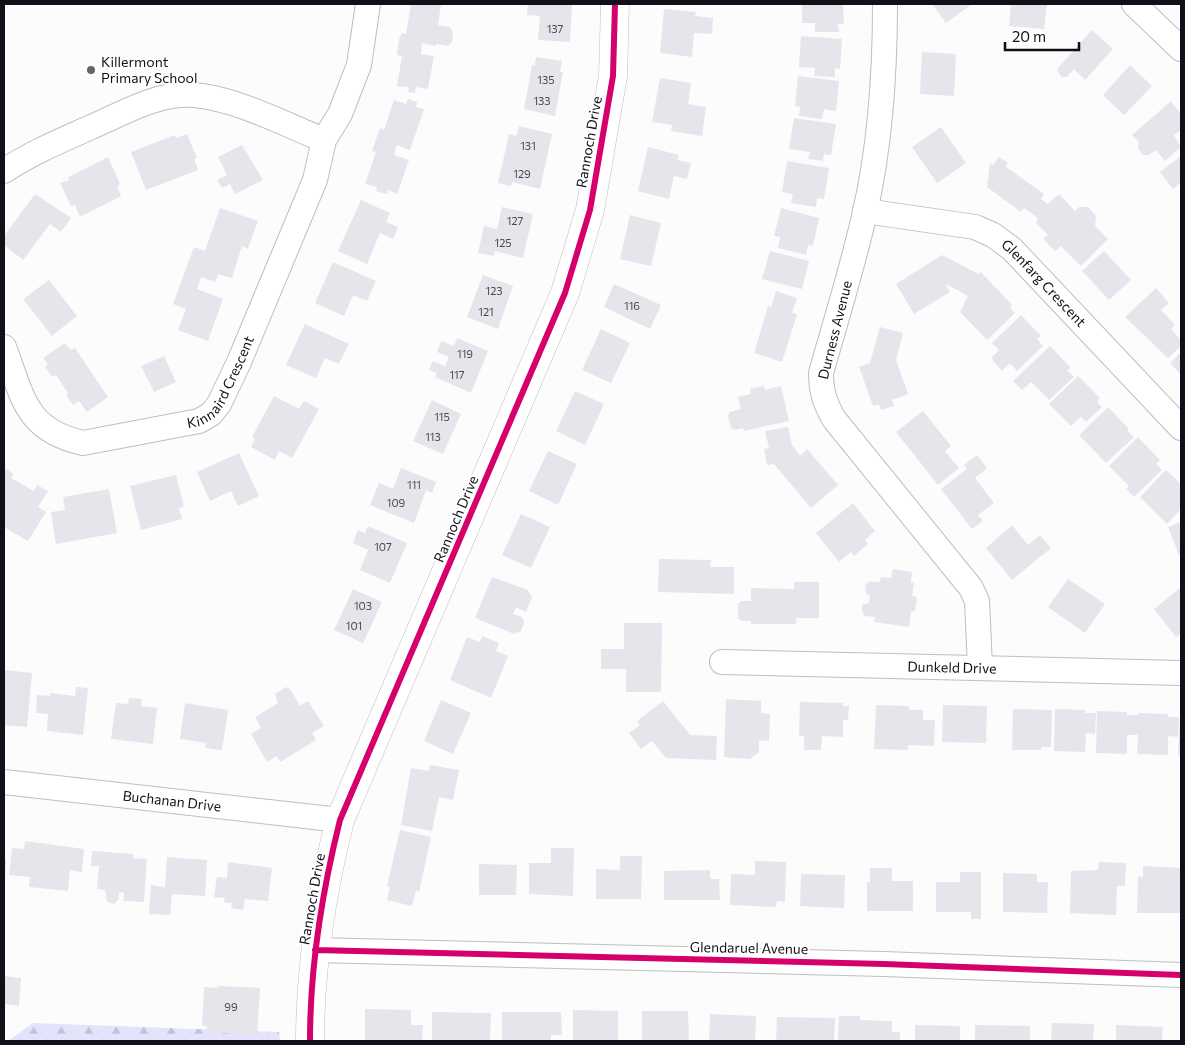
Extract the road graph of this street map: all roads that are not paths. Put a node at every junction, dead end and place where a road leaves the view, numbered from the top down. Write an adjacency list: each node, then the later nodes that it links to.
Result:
1 (368, 4): 6 (street, Kinnaird Crescent)
2 (615, 4): 15 (street, Rannoch Drive)
3 (885, 4): 8 (street, Durness Avenue)
4 (1134, 4): 5 (street)
5 (1181, 49)
6 (324, 140): 7 (street); 9 (street, Kinnaird Crescent)
7 (4, 171)
8 (865, 211): 10 (street, Glenfarg Crescent); 12 (street, Durness Avenue)
9 (4, 347)
10 (1181, 428)
11 (722, 662): 12 (street, Dunkeld Drive)
12 (980, 667): 13 (street, Dunkeld Drive)
13 (1181, 673)
14 (4, 782): 15 (street, Buchanan Drive)
15 (340, 820): 16 (street, Rannoch Drive)
16 (316, 950): 17 (street, Glendaruel Avenue); 18 (street, Rannoch Drive)
17 (1181, 976)
18 (310, 1041)

